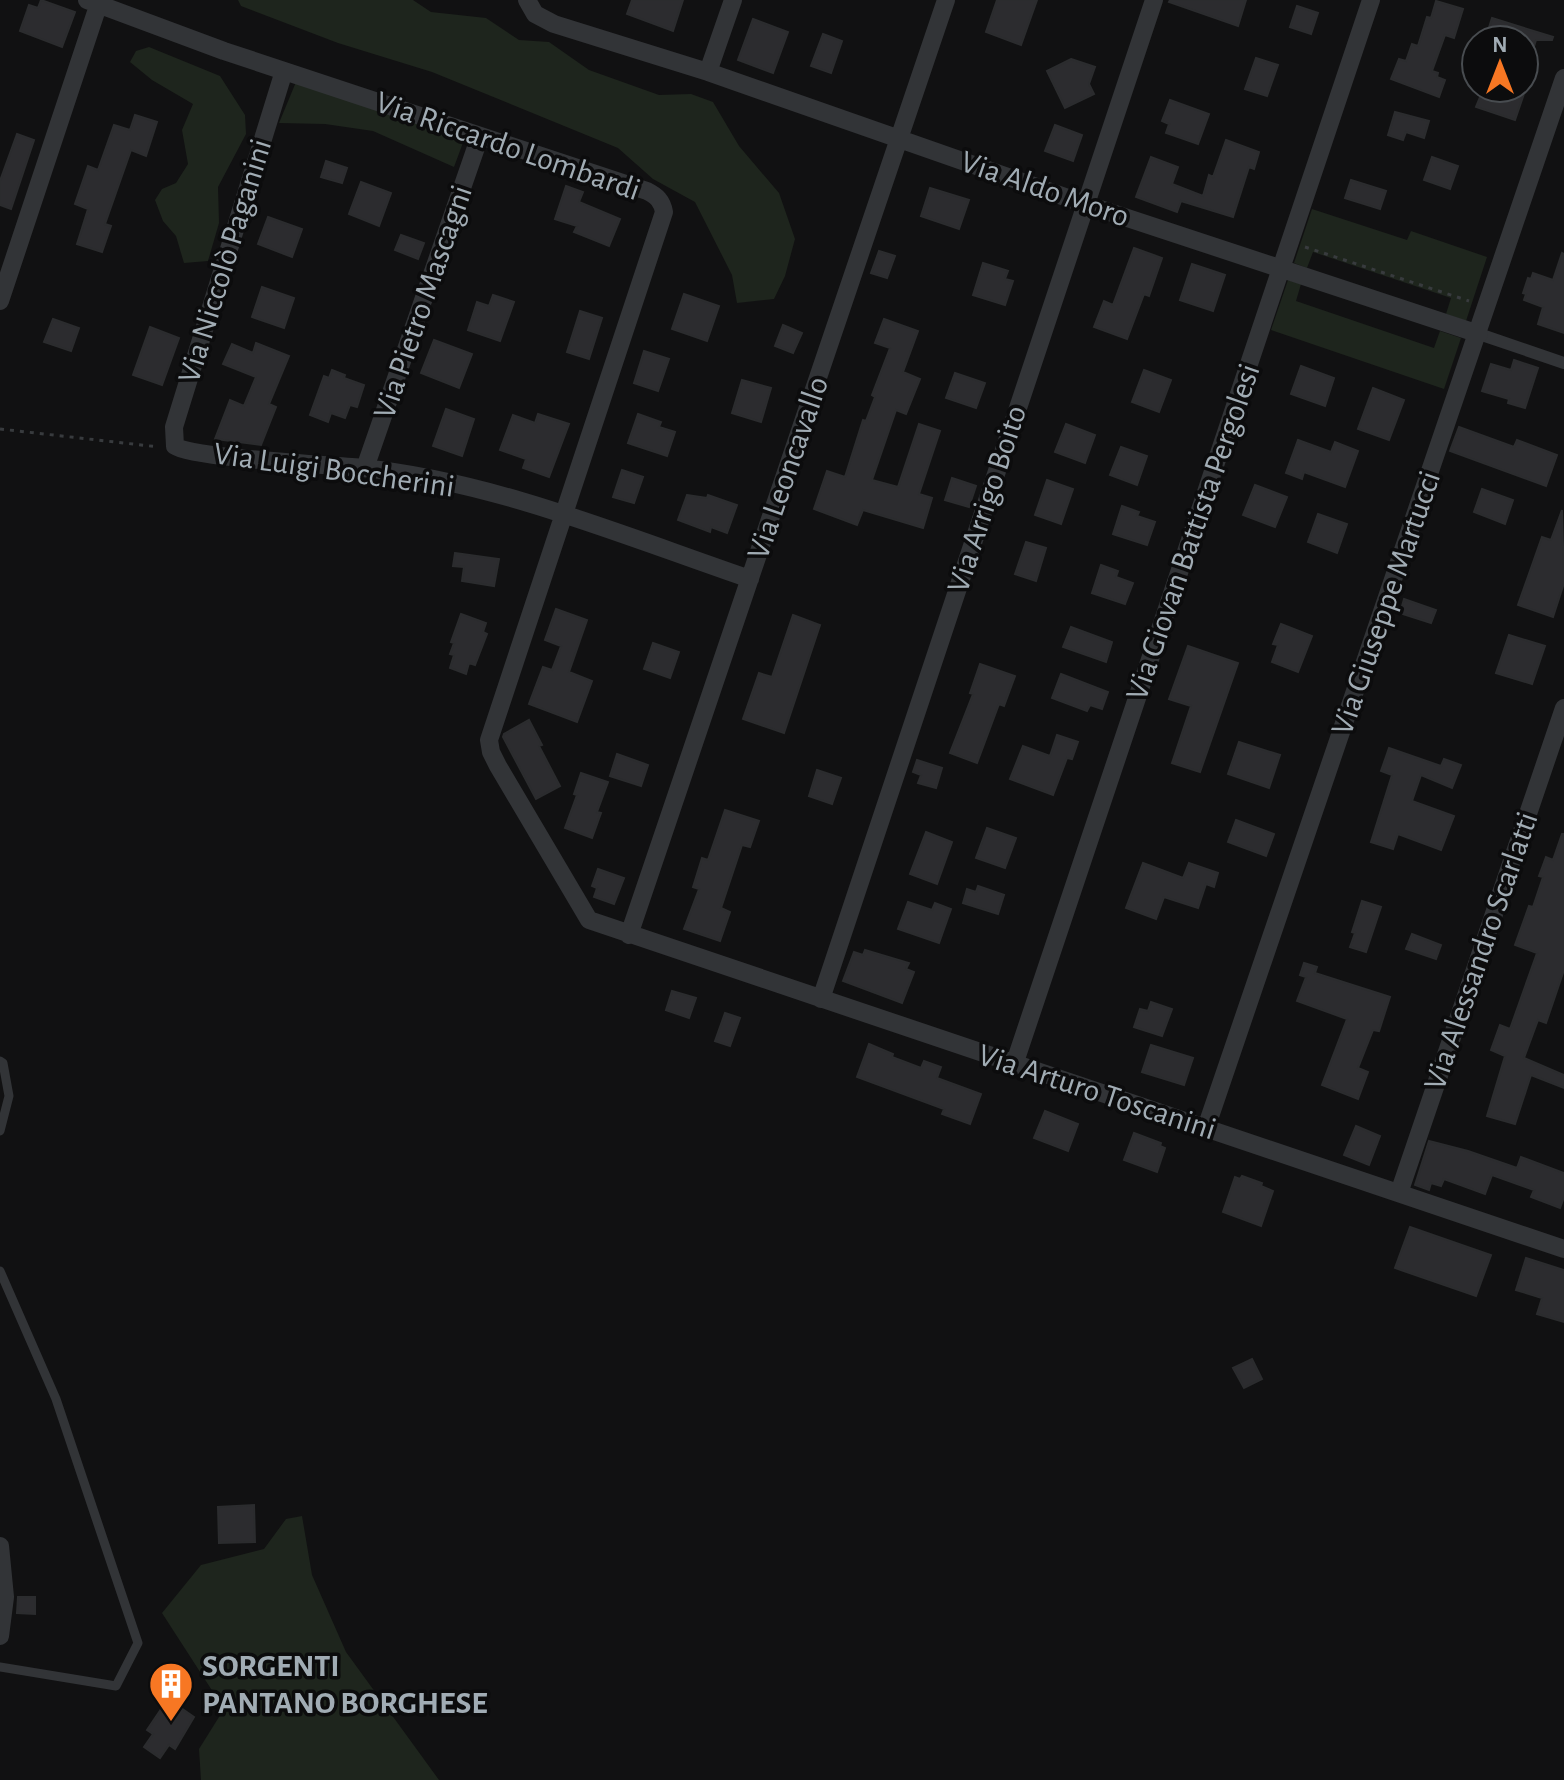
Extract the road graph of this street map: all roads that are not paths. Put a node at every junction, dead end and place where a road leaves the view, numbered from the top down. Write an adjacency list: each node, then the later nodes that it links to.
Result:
1 (733, 0): 8 (street)
2 (946, 0): 11 (street, Via Leoncavallo)
3 (1154, 0): 12 (street, Via Arrigo Boito)
4 (1371, 0): 13 (street, Via Giovan Battista Pergolesi)
5 (95, 1): 7 (street, Via Riccardo Lombardi); 14 (street)
6 (528, 4): 8 (street, Via Aldo Moro)
7 (284, 71): 10 (street, Via Riccardo Lombardi); 17 (street, Via Niccolò Paganini)
8 (708, 72): 11 (street, Via Aldo Moro)
9 (1564, 78): 15 (street, Via Giuseppe Martucci)
10 (480, 136): 18 (street, Via Pietro Mascagni); 19 (street, Via Riccardo Lombardi)
11 (899, 138): 12 (street, Via Aldo Moro); 20 (street, Via Leoncavallo)
12 (1085, 204): 13 (street, Via Aldo Moro); 23 (street, Via Arrigo Boito)
13 (1282, 269): 15 (street, Via Aldo Moro); 25 (street, Via Giovan Battista Pergolesi)
14 (0, 301)
15 (1479, 334): 16 (street, Via Aldo Moro); 26 (street, Via Giuseppe Martucci)
16 (1564, 363)
17 (181, 450): 18 (street, Via Luigi Boccherini)
18 (365, 468): 19 (street, Via Luigi Boccherini)
19 (564, 515): 20 (street, Via Luigi Boccherini); 22 (street, Via Arturo Toscanini)
20 (750, 579): 22 (street, Via Leoncavallo)
21 (1564, 708): 28 (street, Via Alessandro Scarlatti)
22 (629, 935): 23 (street, Via Arturo Toscanini)
23 (821, 999): 25 (street, Via Arturo Toscanini)
24 (0, 1061): 27 (lane)
25 (1014, 1065): 26 (street, Via Arturo Toscanini)
26 (1206, 1128): 28 (street, Via Arturo Toscanini)
27 (0, 1131)
28 (1399, 1193): 29 (street, Via Arturo Toscanini)
29 (1564, 1249)
30 (0, 1271): 33 (lane)
31 (0, 1546): 32 (street)
32 (0, 1636)
33 (0, 1667)

